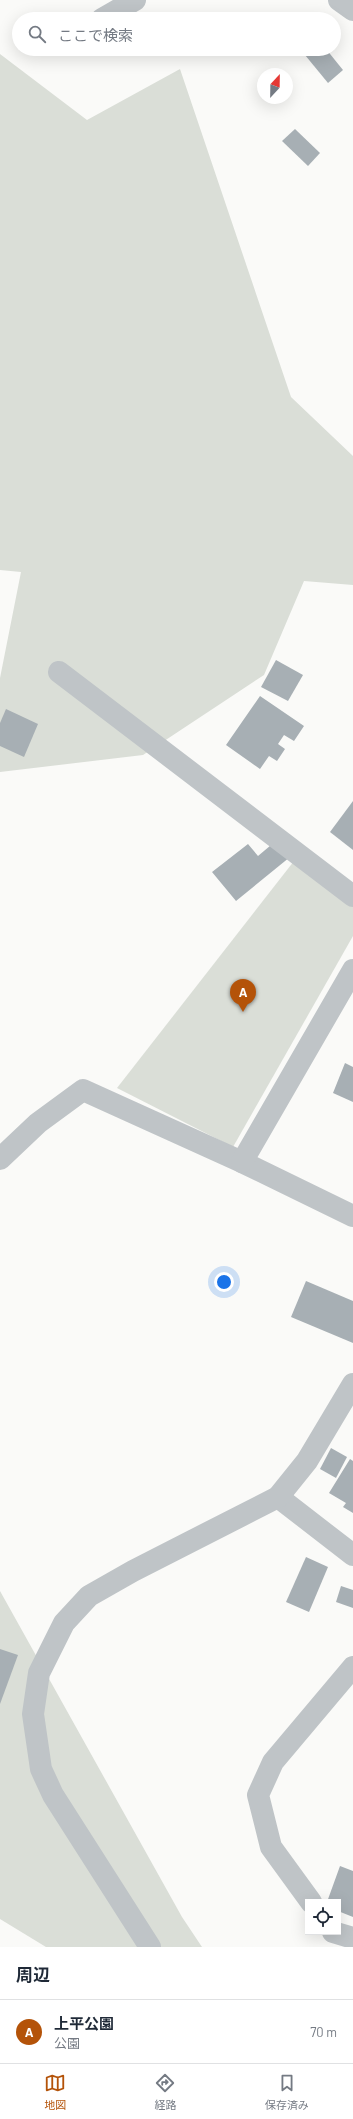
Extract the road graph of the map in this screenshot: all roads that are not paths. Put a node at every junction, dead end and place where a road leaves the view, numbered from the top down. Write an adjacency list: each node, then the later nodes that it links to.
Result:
1 (135, 0): 4 (street)
2 (339, 0): 3 (street)
3 (353, 10)
4 (114, 12)
5 (59, 672): 6 (street)
6 (353, 896)
7 (353, 970): 9 (street)
8 (0, 1159): 9 (street)
9 (242, 1162): 10 (street)
10 (353, 1216)
11 (353, 1384): 12 (street)
12 (278, 1497): 13 (street); 18 (street)
13 (353, 1555)
14 (353, 1667): 15 (street)
15 (309, 1899)
16 (341, 1934): 17 (street)
17 (353, 1938)
18 (150, 1947)

